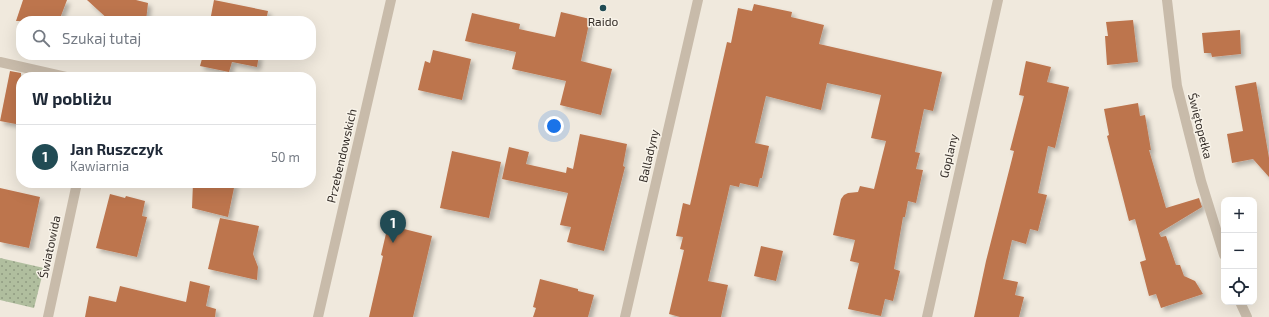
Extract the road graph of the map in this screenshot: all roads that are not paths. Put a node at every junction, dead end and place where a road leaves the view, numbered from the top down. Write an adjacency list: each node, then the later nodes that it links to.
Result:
1 (390, 0): 12 (street, Przebendowskich)
2 (698, 0): 13 (street, Balladyny)
3 (993, 0): 4 (street)
4 (998, 0): 14 (street, Goplany)
5 (1167, 0): 9 (street, Świętopełka)
6 (0, 62): 7 (street)
7 (44, 72)
8 (76, 188): 11 (street, Światowida)
9 (1221, 245)
10 (1241, 305): 15 (street)
11 (48, 317)
12 (318, 317)
13 (625, 317)
14 (927, 317)
15 (1247, 317)

